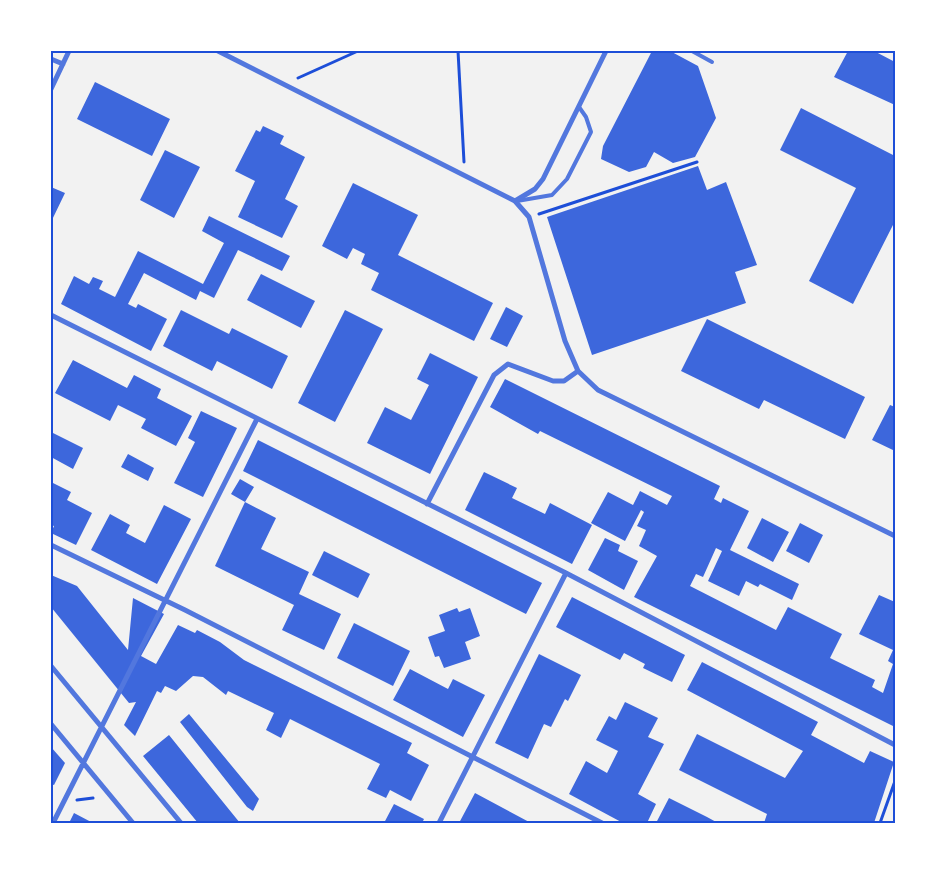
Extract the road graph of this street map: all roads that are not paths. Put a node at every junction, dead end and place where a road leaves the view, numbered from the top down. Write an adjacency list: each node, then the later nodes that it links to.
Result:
1 (69, 51): 7 (street)
2 (218, 51): 10 (street)
3 (606, 51): 9 (street)
4 (692, 51): 6 (lane)
5 (51, 59): 7 (street)
6 (712, 62)
7 (63, 64): 8 (street)
8 (51, 90)
9 (579, 107): 10 (street); 10 (lane)
10 (515, 201): 12 (street)
11 (51, 315): 13 (street)
12 (578, 370): 14 (street); 15 (street)
13 (257, 419): 14 (street); 18 (street)
14 (427, 504): 17 (street)
15 (895, 536)
16 (51, 545): 18 (street)
17 (566, 573): 22 (street); 23 (street)
18 (166, 600): 21 (street); 23 (street)
19 (51, 666): 21 (street)
20 (51, 724): 24 (street)
21 (102, 727): 24 (street); 27 (street)
22 (895, 745)
23 (473, 756): 28 (street); 29 (street)
24 (84, 762): 25 (street); 26 (street)
25 (53, 823)
26 (133, 823)
27 (181, 823)
28 (439, 823)
29 (602, 823)

